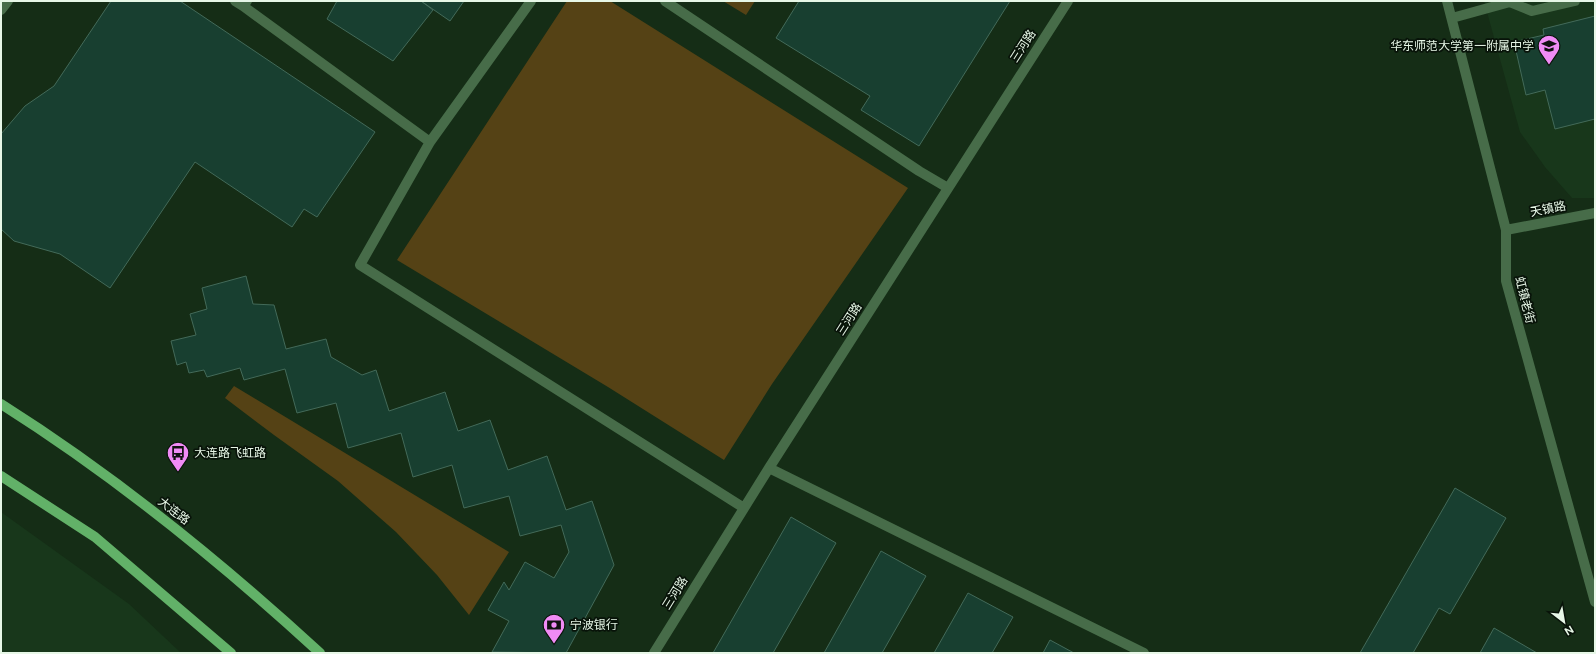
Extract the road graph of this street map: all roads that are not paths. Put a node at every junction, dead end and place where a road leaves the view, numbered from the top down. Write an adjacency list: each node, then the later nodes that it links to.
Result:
1 (8, 1): 9 (street)
2 (532, 1): 11 (street)
3 (665, 1): 12 (street)
4 (1068, 1): 12 (street, 三河路)
5 (1447, 1): 10 (street, 虹镇老街)
6 (1510, 1): 7 (street); 10 (street)
7 (1575, 1)
8 (242, 3): 11 (street)
9 (1, 10)
10 (1452, 18): 14 (street, 虹镇老街)
11 (430, 142): 18 (street)
12 (948, 188): 16 (street, 三河路)
13 (1595, 213): 14 (street, 天镇路)
14 (1506, 230): 19 (street, 虹镇老街)
15 (1, 404): 21 (main road, 大连路)
16 (769, 468): 18 (street, 三河路); 23 (street)
17 (1, 476): 20 (main road)
18 (744, 508): 22 (street, 三河路)
19 (1595, 602)
20 (231, 653)
21 (320, 653)
22 (654, 653)
23 (1144, 653)

